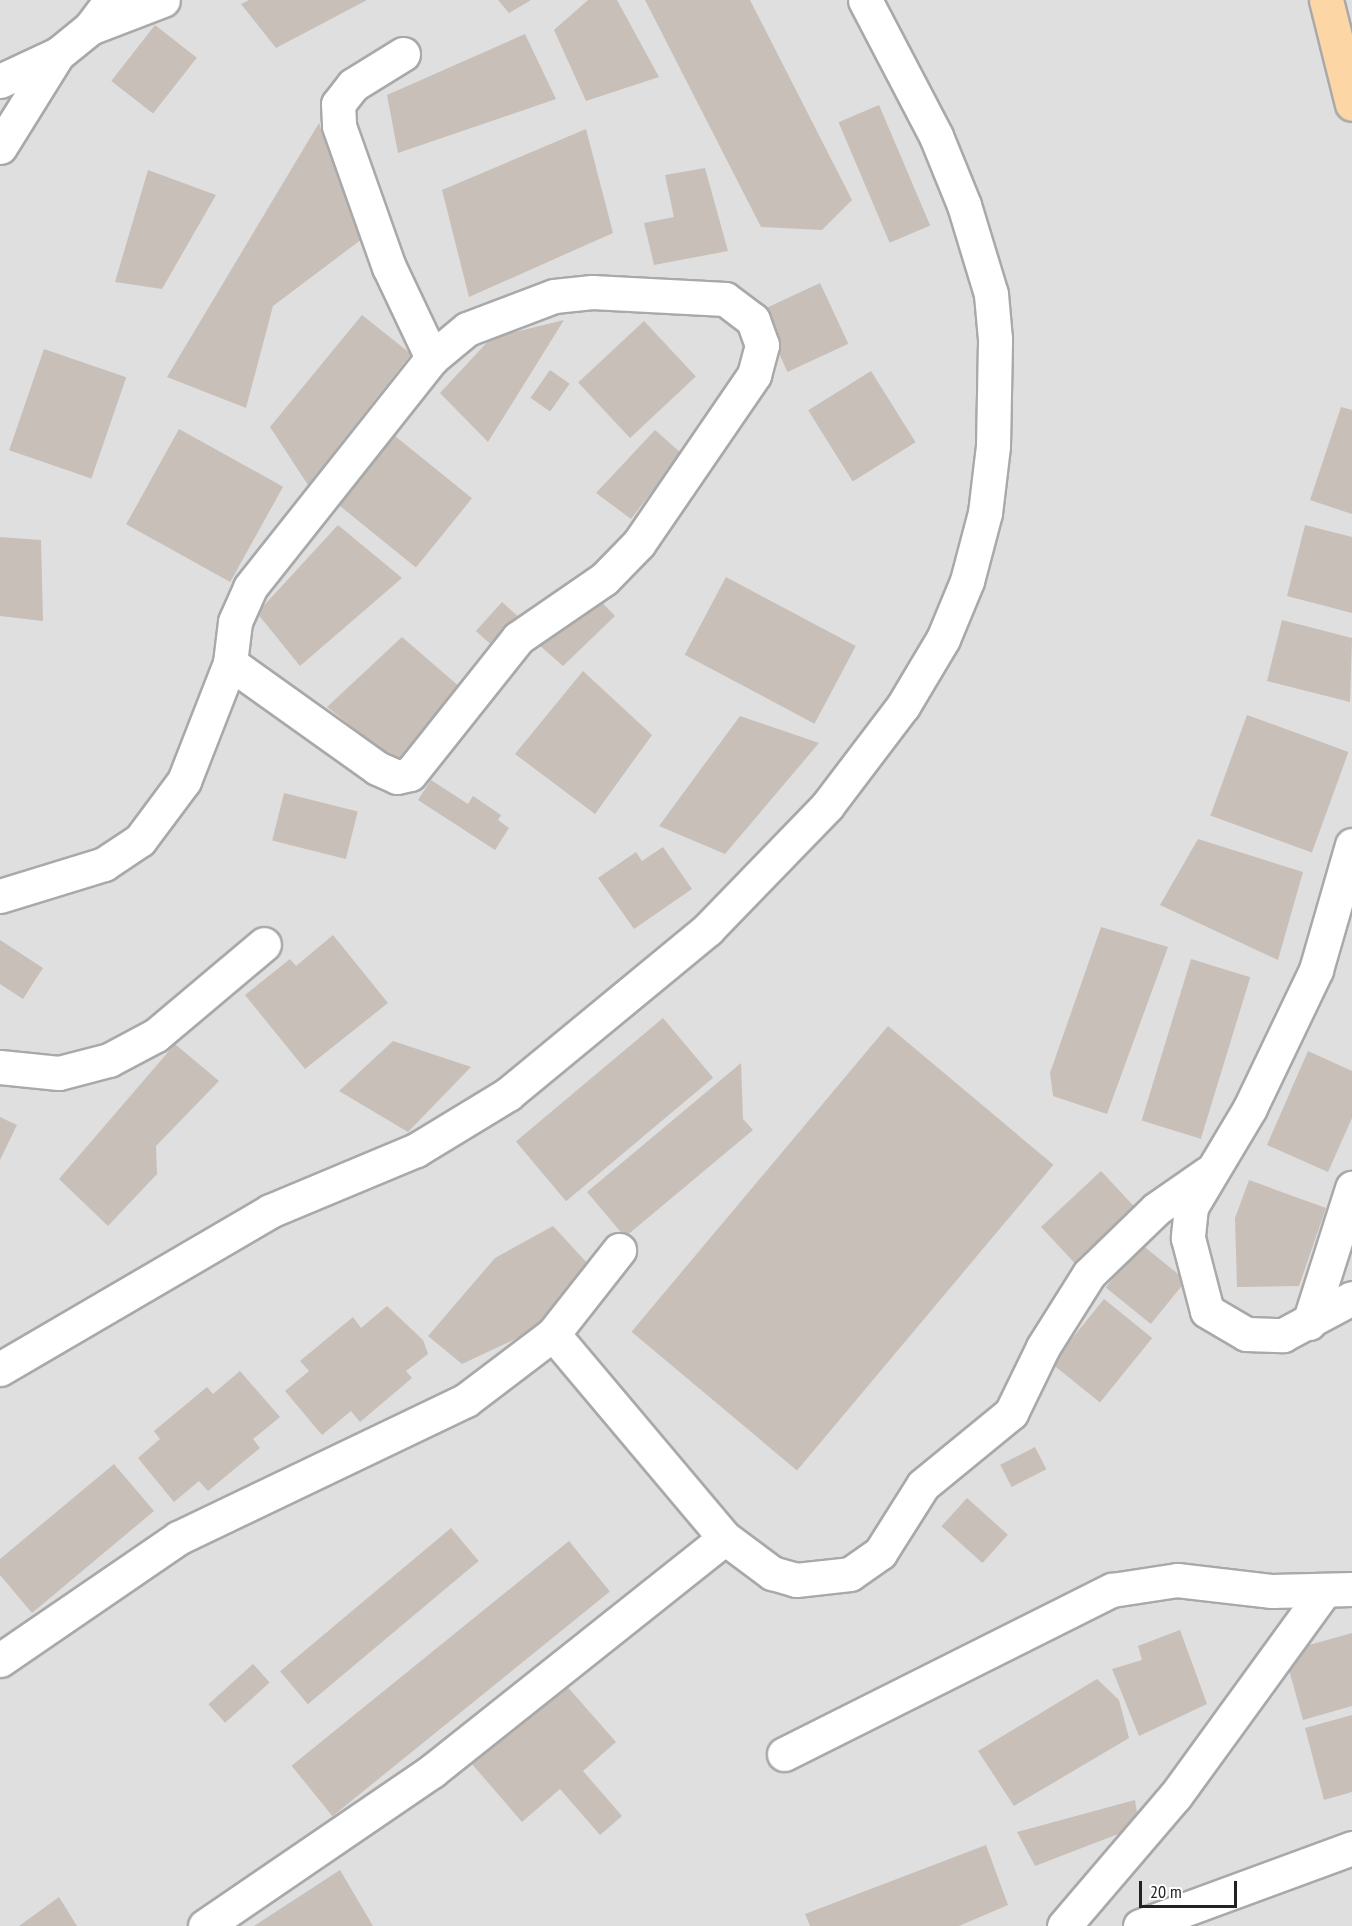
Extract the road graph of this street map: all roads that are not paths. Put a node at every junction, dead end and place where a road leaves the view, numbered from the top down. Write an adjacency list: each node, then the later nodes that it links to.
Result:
1 (111, 0): 5 (street)
2 (163, 0): 5 (street)
3 (865, 0): 23 (street)
4 (1326, 0): 9 (main road)
5 (90, 28): 6 (street)
6 (58, 54): 8 (street); 10 (street)
7 (403, 54): 11 (street)
8 (0, 81)
9 (1352, 104)
10 (0, 147)
11 (432, 358): 12 (street); 12 (street)
12 (230, 663): 14 (street)
13 (1352, 845): 17 (street)
14 (6, 897)
15 (264, 944): 16 (street)
16 (0, 1067)
17 (1208, 1173): 21 (street); 24 (street)
18 (1352, 1188): 21 (street)
19 (619, 1250): 22 (street)
20 (1352, 1298): 21 (street)
21 (1309, 1323)
22 (553, 1334): 24 (street); 26 (street)
23 (0, 1369)
24 (725, 1538): 29 (street)
25 (1337, 1591): 27 (street); 30 (street)
26 (0, 1660)
27 (784, 1754)
28 (1352, 1848): 31 (street)
29 (205, 1926)
30 (1064, 1926)
31 (1140, 1926)

